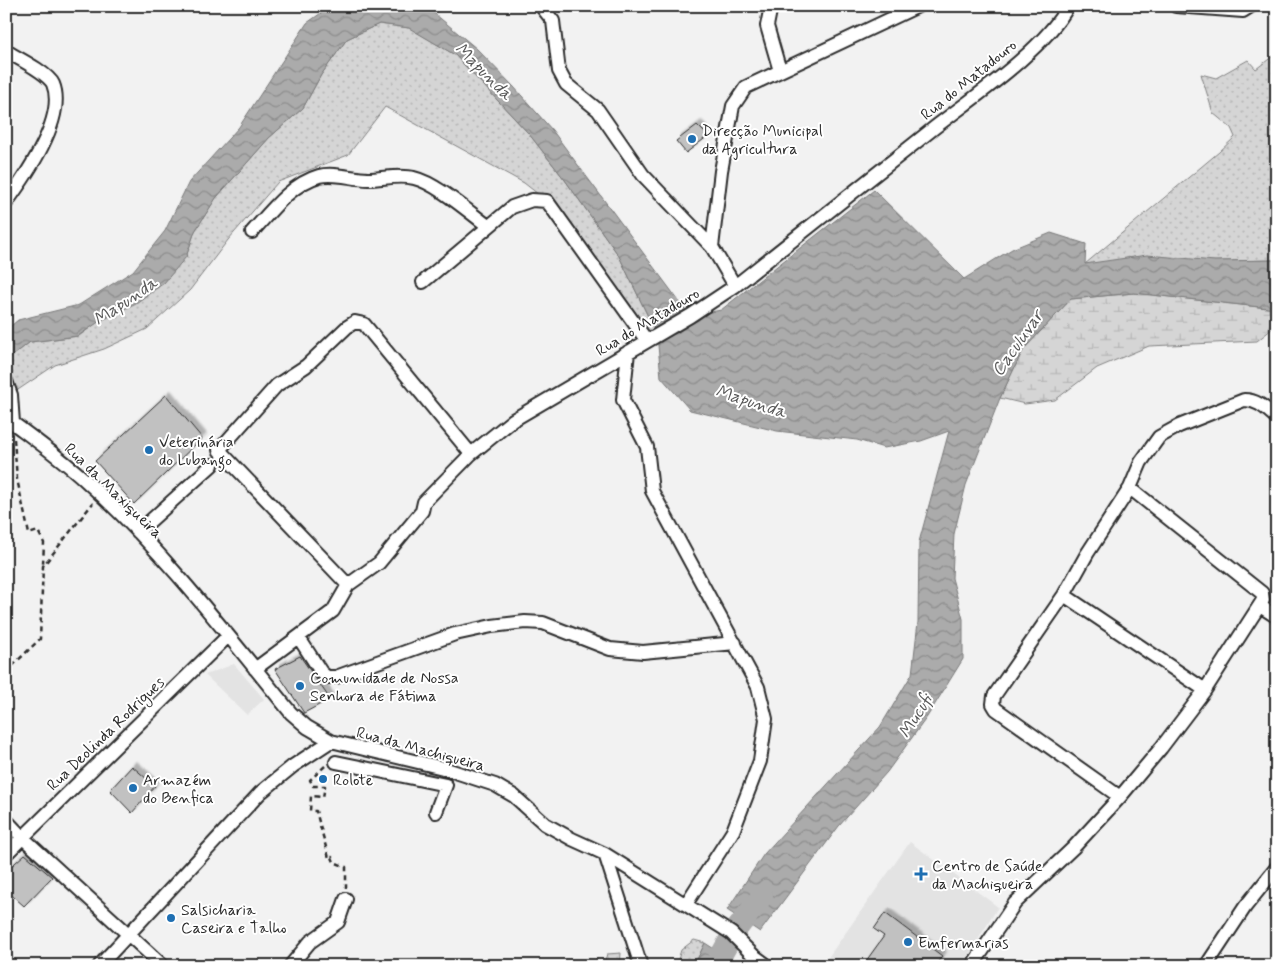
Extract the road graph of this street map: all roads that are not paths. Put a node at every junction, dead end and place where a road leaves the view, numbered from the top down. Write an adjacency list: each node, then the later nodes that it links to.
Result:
1 (541, 6): 12 (street)
2 (771, 6): 8 (street)
3 (918, 6): 8 (street)
4 (1068, 6): 14 (street, Rua do Matadouro)
5 (1176, 6): 6 (street)
6 (1251, 6)
7 (6, 50): 9 (street)
8 (780, 72): 12 (street)
9 (6, 203)
10 (488, 226): 11 (street); 13 (street); 15 (street)
11 (252, 232)
12 (712, 247): 14 (street)
13 (423, 282)
14 (735, 286): 15 (street, Rua do Matadouro)
15 (652, 338): 16 (street, Rua do Matadouro)
16 (628, 352): 19 (street, Rua do Matadouro); 30 (street)
17 (6, 381): 22 (street, Rua da Maxiqueira)
18 (1277, 418): 21 (street)
19 (472, 454): 23 (street, Rua do Matadouro); 23 (street)
20 (212, 464): 22 (street)
21 (1130, 488): 24 (street); 26 (street)
22 (138, 532): 25 (street, Rua da Maxiqueira)
23 (348, 585): 29 (street, Rua do Matadouro)
24 (1064, 595): 32 (street); 35 (street)
25 (195, 596): 28 (street, Rua da Machiqueira)
26 (1260, 606): 27 (street); 32 (street)
27 (1277, 617)
28 (228, 636): 31 (street, Rua da Machiqueira); 38 (street, Rua Deolinda Rodrigues)
29 (299, 638): 30 (street); 31 (street, Rua do Matadouro)
30 (735, 643): 43 (street)
31 (255, 669): 33 (street, Rua da Machiqueira)
32 (1205, 690): 35 (street)
33 (331, 742): 40 (street, Rua da Machiqueira); 44 (street)
34 (336, 762): 36 (street)
35 (1120, 797): 50 (street)
36 (436, 812)
37 (6, 820): 38 (street)
38 (22, 837): 39 (street, Rua Deolinda Rodrigues); 44 (street)
39 (6, 854)
40 (605, 854): 43 (street, Rua da Machiqueira); 48 (street)
41 (1277, 867): 51 (street)
42 (346, 899): 47 (street)
43 (686, 904): 49 (street, Rua da Machiqueira)
44 (127, 933): 45 (street); 46 (street)
45 (99, 966)
46 (163, 966)
47 (290, 966)
48 (641, 966)
49 (768, 966)
50 (972, 966)
51 (1206, 966)

